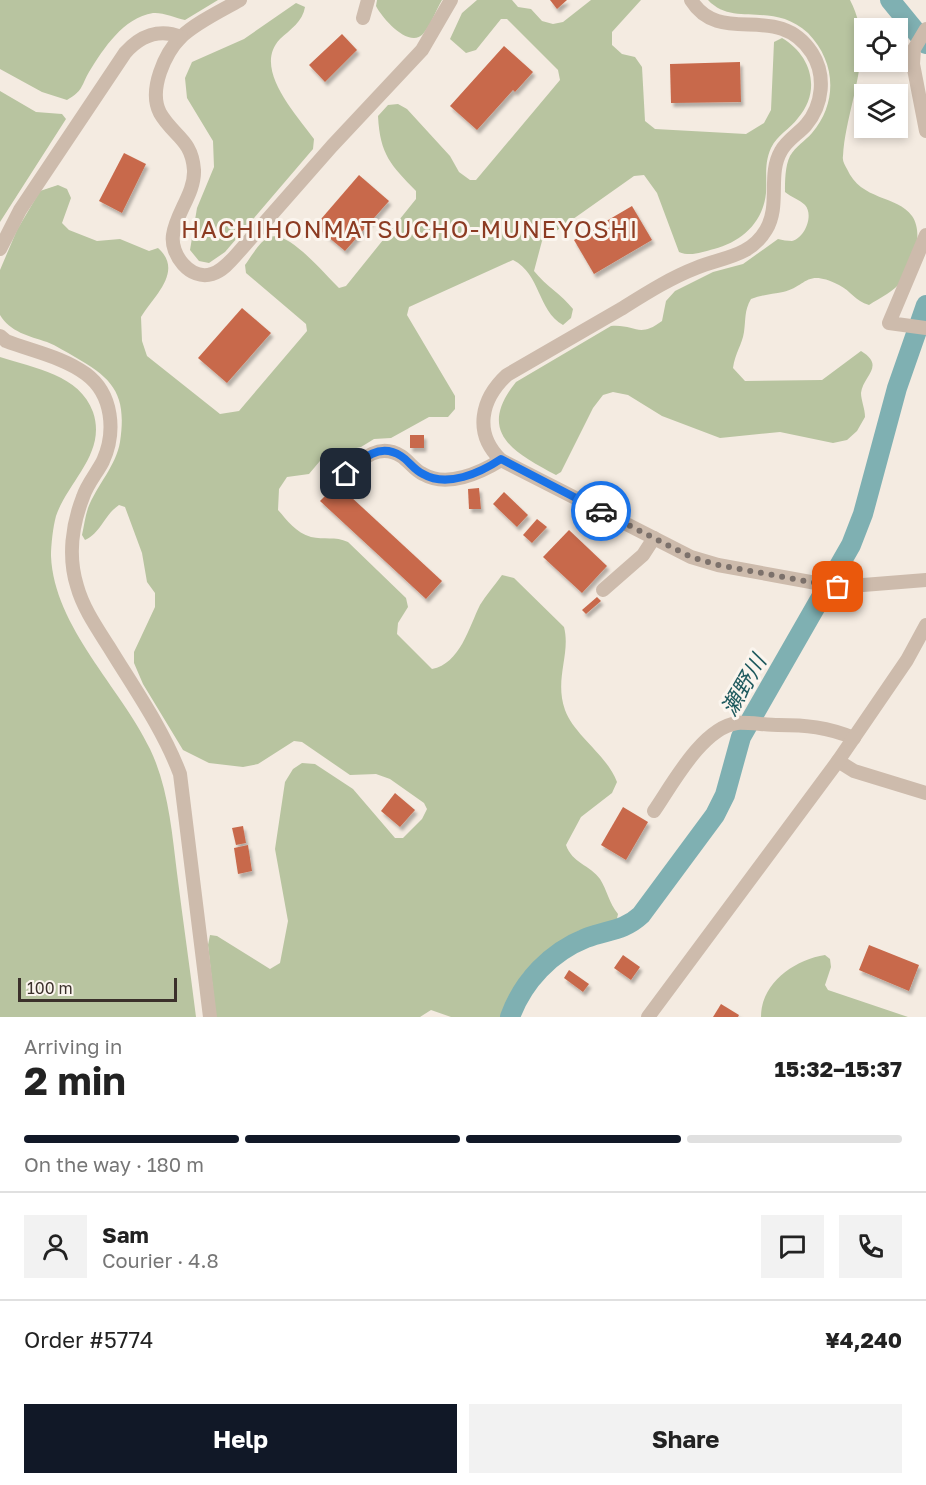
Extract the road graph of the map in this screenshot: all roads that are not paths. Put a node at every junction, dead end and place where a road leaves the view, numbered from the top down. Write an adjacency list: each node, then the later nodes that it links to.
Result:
1 (240, 0): 7 (lane)
2 (368, 0): 5 (lane)
3 (451, 0): 7 (lane)
4 (691, 0): 13 (lane)
5 (363, 18)
6 (926, 29): 8 (lane)
7 (181, 37): 10 (lane)
8 (926, 131)
9 (926, 235): 11 (lane)
10 (0, 249)
11 (926, 328)
12 (0, 336): 23 (lane)
13 (501, 459): 14 (lane); 15 (lane)
14 (346, 474)
15 (654, 538): 16 (lane); 17 (lane)
16 (926, 580)
17 (603, 590)
18 (926, 625): 19 (lane)
19 (854, 738): 20 (lane); 22 (lane)
20 (838, 761): 21 (lane); 24 (lane)
21 (926, 793)
22 (654, 811)
23 (210, 1017)
24 (648, 1017)

